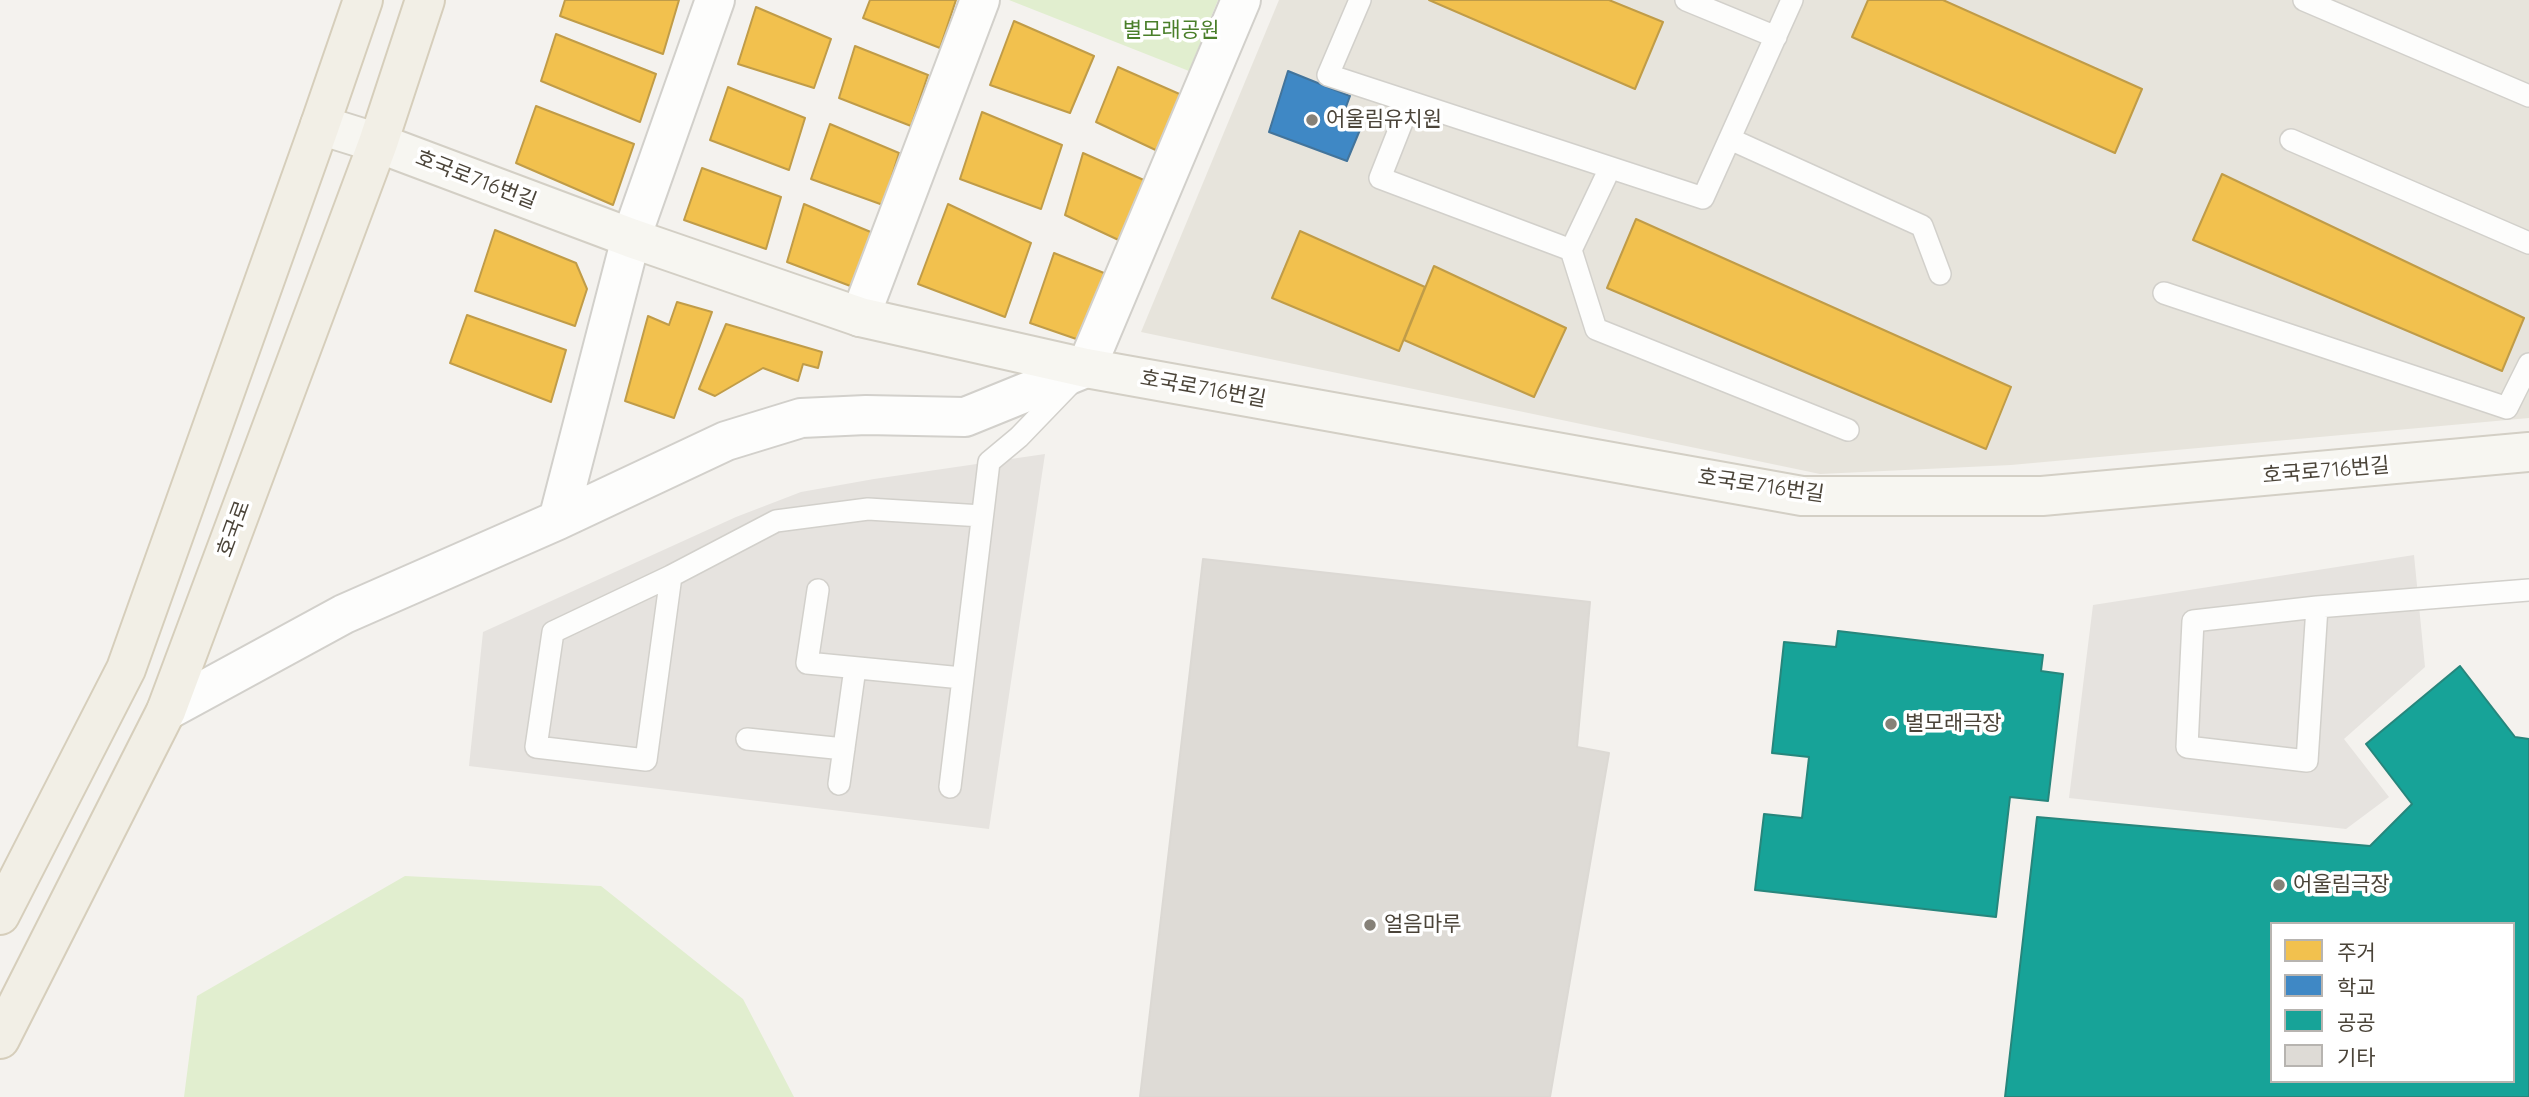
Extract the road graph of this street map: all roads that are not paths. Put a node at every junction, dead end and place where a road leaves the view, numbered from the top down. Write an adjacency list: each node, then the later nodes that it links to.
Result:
1 (363, 0): 13 (main road)
2 (425, 0): 16 (main road, 호국로)
3 (715, 0): 18 (street)
4 (980, 0): 23 (street)
5 (1241, 0): 25 (street)
6 (1360, 0): 12 (lane)
7 (1686, 0): 10 (lane)
8 (1792, 0): 10 (lane)
9 (2304, 0): 11 (lane)
10 (1776, 37): 14 (lane)
11 (2529, 96)
12 (1410, 102): 17 (lane); 20 (lane)
13 (320, 125): 16 (street, 호국로716번길); 41 (main road)
14 (1730, 139): 17 (lane); 21 (lane)
15 (2291, 140): 19 (lane)
16 (378, 143): 18 (street, 호국로716번길); 36 (main road, 호국로)
17 (1610, 168): 20 (lane)
18 (631, 238): 23 (street, 호국로716번길); 29 (street)
19 (2529, 243)
20 (1571, 250): 26 (lane)
21 (1940, 274)
22 (2164, 293): 24 (lane)
23 (860, 317): 25 (street, 호국로716번길)
24 (2529, 364)
25 (1086, 368): 27 (street, 호국로716번길); 28 (lane); 29 (street)
26 (1848, 430)
27 (2529, 452)
28 (982, 516): 30 (lane); 35 (lane)
29 (558, 520): 36 (street)
30 (671, 576): 30 (lane)
31 (818, 590): 34 (lane)
32 (2529, 590): 33 (lane)
33 (2317, 607): 33 (lane)
34 (855, 668): 35 (lane); 38 (lane)
35 (962, 678): 40 (lane)
36 (166, 711): 42 (main road, 호국로)
37 (747, 739): 38 (lane)
38 (844, 749): 39 (lane)
39 (839, 784)
40 (950, 787)
41 (0, 915)
42 (0, 1039)

